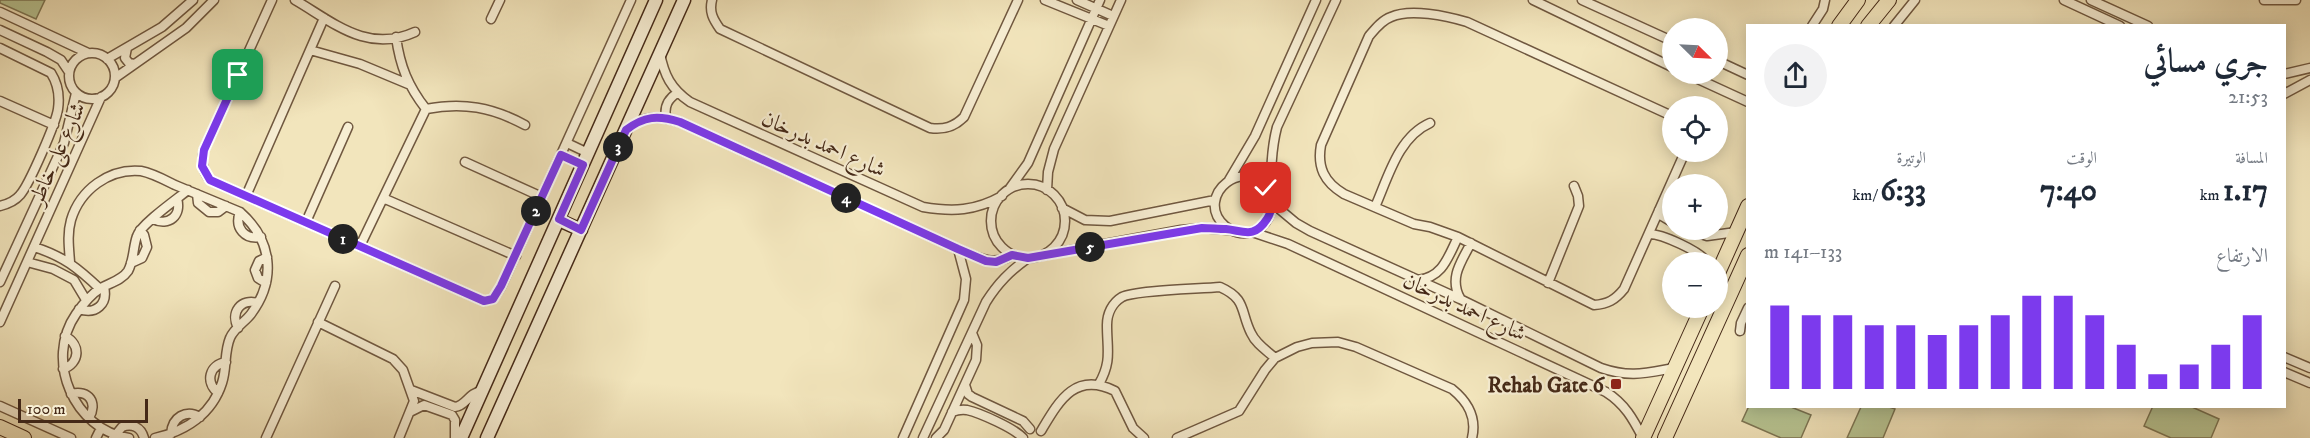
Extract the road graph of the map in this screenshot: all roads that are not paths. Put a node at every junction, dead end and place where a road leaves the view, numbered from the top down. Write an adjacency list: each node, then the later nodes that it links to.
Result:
1 (194, 0): 44 (street)
2 (214, 0): 50 (street)
3 (272, 0): 84 (street)
4 (295, 0): 29 (street)
5 (500, 0): 30 (street)
6 (631, 0): 74 (street)
7 (657, 0): 76 (main road)
8 (684, 0): 47 (main road)
9 (712, 0): 10 (street)
10 (1018, 0)
11 (1045, 0): 31 (street)
12 (1077, 0): 26 (street)
13 (1121, 0): 28 (street)
14 (1316, 0): 79 (street)
15 (1336, 0): 89 (street)
16 (1533, 0): 49 (street)
17 (1582, 0): 41 (street)
18 (1825, 0): 32 (street)
19 (1858, 0): 33 (main road)
20 (1889, 0): 34 (main road)
21 (1915, 0): 35 (street)
22 (2064, 0): 36 (street)
23 (2091, 0): 37 (street)
24 (2264, 0): 25 (street)
25 (2296, 0)
26 (1098, 4): 28 (street); 31 (street)
27 (0, 12): 46 (street)
28 (1113, 16): 38 (street)
29 (324, 18): 42 (street); 45 (street)
30 (491, 19)
31 (1092, 19): 38 (street); 81 (street)
32 (1813, 24)
33 (1840, 24)
34 (1870, 24)
35 (1896, 24)
36 (2116, 24)
37 (2144, 24)
38 (1109, 26): 83 (street)
39 (0, 30): 53 (street)
40 (415, 32): 42 (street)
41 (1662, 36)
42 (396, 37): 58 (street)
43 (0, 48): 70 (street)
44 (127, 48): 48 (street); 50 (street)
45 (310, 50): 58 (street); 84 (street)
46 (88, 53): 48 (street); 53 (street)
47 (660, 53): 61 (street); 73 (main road)
48 (107, 59): 56 (street)
49 (1662, 62)
50 (134, 64): 56 (street)
51 (1728, 66): 54 (street)
52 (2310, 68): 55 (street)
53 (69, 72): 60 (street)
54 (1746, 74)
55 (2286, 74)
56 (115, 78): 63 (street)
57 (2310, 80): 62 (street)
58 (408, 84): 66 (street)
59 (1716, 84): 65 (street)
60 (76, 93): 63 (street); 125 (street, شارع على خاطر)
61 (677, 93): 68 (street); 86 (street, شارع احمد بدرخان)
62 (2286, 93)
63 (101, 97): 111 (street, شارع على خاطر)
64 (0, 101): 70 (street)
65 (1746, 101)
66 (426, 109): 71 (street); 87 (street)
67 (1662, 111): 92 (street)
68 (666, 117): 73 (street); 112 (street, شارع احمد بدرخان)
69 (1430, 123): 92 (street)
70 (54, 125): 90 (street)
71 (525, 126)
72 (348, 127): 98 (street)
73 (626, 130): 99 (main road)
74 (567, 143): 75 (street); 76 (street)
75 (561, 155): 76 (street); 85 (street)
76 (586, 159): 97 (main road)
77 (465, 162): 85 (street)
78 (1681, 162): 93 (street)
79 (1228, 181): 88 (street); 89 (street)
80 (1574, 186): 126 (street)
81 (1010, 189): 83 (street); 86 (street)
82 (188, 190): 95 (street); 121 (street); 128 (street)
83 (1047, 190): 91 (street)
84 (246, 196): 98 (street)
85 (542, 196): 116 (street)
86 (1002, 196): 115 (street)
87 (383, 198): 110 (street); 116 (street)
88 (1215, 200): 91 (street); 100 (street)
89 (1271, 200): 102 (street); 124 (street, شارع احمد بدرخان)
90 (0, 206)
91 (1062, 207): 117 (street)
92 (1374, 207): 108 (street)
93 (1659, 210): 96 (street); 105 (street)
94 (1746, 210): 101 (main road)
95 (240, 212): 107 (street); 107 (street)
96 (1662, 213)
97 (559, 219): 99 (main road); 152 (main road)
98 (306, 222): 110 (street)
99 (581, 230): 177 (main road)
100 (1229, 230): 102 (street); 117 (street)
101 (1736, 231): 103 (street); 114 (main road)
102 (1252, 232): 185 (street, شارع احمد بدرخان)
103 (1728, 232)
104 (1662, 233): 106 (street)
105 (1648, 234): 106 (street); 126 (street)
106 (1660, 236): 113 (street)
107 (261, 237): 131 (street)
108 (1458, 237): 109 (street); 124 (street)
109 (1471, 243): 126 (street); 129 (street)
110 (360, 246): 116 (street)
111 (34, 247): 120 (street, شارع على خاطر); 121 (street)
112 (958, 249): 115 (street, شارع احمد بدرخان); 178 (street)
113 (1696, 252)
114 (1727, 252)
115 (1012, 255): 118 (street)
116 (516, 256)
117 (1038, 256): 118 (street)
118 (1028, 258): 139 (street)
119 (1746, 259): 186 (main road)
120 (27, 262): 123 (street); 135 (street, شارع على خاطر)
121 (70, 262): 122 (street)
122 (81, 271): 123 (street); 128 (street)
123 (74, 280): 130 (street)
124 (1418, 280): 129 (street, شارع احمد بدرخان)
125 (0, 282)
126 (1548, 283)
127 (334, 286): 136 (street)
128 (102, 288): 130 (street); 132 (street)
129 (1460, 299): 144 (street, شارع احمد بدرخان)
130 (86, 300): 132 (street)
131 (258, 303): 137 (street); 137 (street)
132 (79, 309): 140 (street)
133 (1746, 312): 138 (street)
134 (1697, 318): 144 (main road)
135 (0, 322)
136 (318, 322): 151 (street); 173 (street)
137 (238, 328): 143 (street)
138 (1740, 331)
139 (972, 333): 150 (street); 179 (street)
140 (65, 336): 146 (street); 146 (street)
141 (1275, 357): 149 (street); 183 (street); 184 (street)
142 (2286, 358): 145 (street)
143 (226, 362): 153 (street); 153 (street)
144 (1674, 368): 185 (main road)
145 (2310, 368)
146 (63, 369): 154 (street)
147 (2286, 373): 148 (street)
148 (2310, 383)
149 (1099, 384): 165 (street); 182 (street)
150 (965, 385): 158 (street); 163 (street)
151 (411, 390): 156 (street); 157 (street)
152 (482, 391): 157 (street); 176 (main road)
153 (218, 393): 159 (street)
154 (71, 394): 160 (street); 160 (street)
155 (0, 406): 168 (street)
156 (411, 411): 157 (street); 174 (street)
157 (454, 411): 175 (street)
158 (952, 412): 180 (street); 181 (street)
159 (200, 417): 164 (street); 164 (street)
160 (89, 418): 162 (street)
161 (0, 427): 167 (main road)
162 (101, 428): 166 (street); 169 (street)
163 (1030, 429): 165 (street); 181 (street)
164 (171, 434): 172 (street)
165 (1043, 435)
166 (114, 436): 170 (street); 171 (street)
167 (24, 438)
168 (71, 438)
169 (96, 438)
170 (129, 438)
171 (144, 438)
172 (155, 438)
173 (266, 438)
174 (399, 438)
175 (455, 438)
176 (461, 438)
177 (487, 438)
178 (903, 438)
179 (923, 438)
180 (936, 438)
181 (1023, 438)
182 (1144, 438)
183 (1177, 438)
184 (1472, 438)
185 (1643, 438)
186 (1665, 438)

